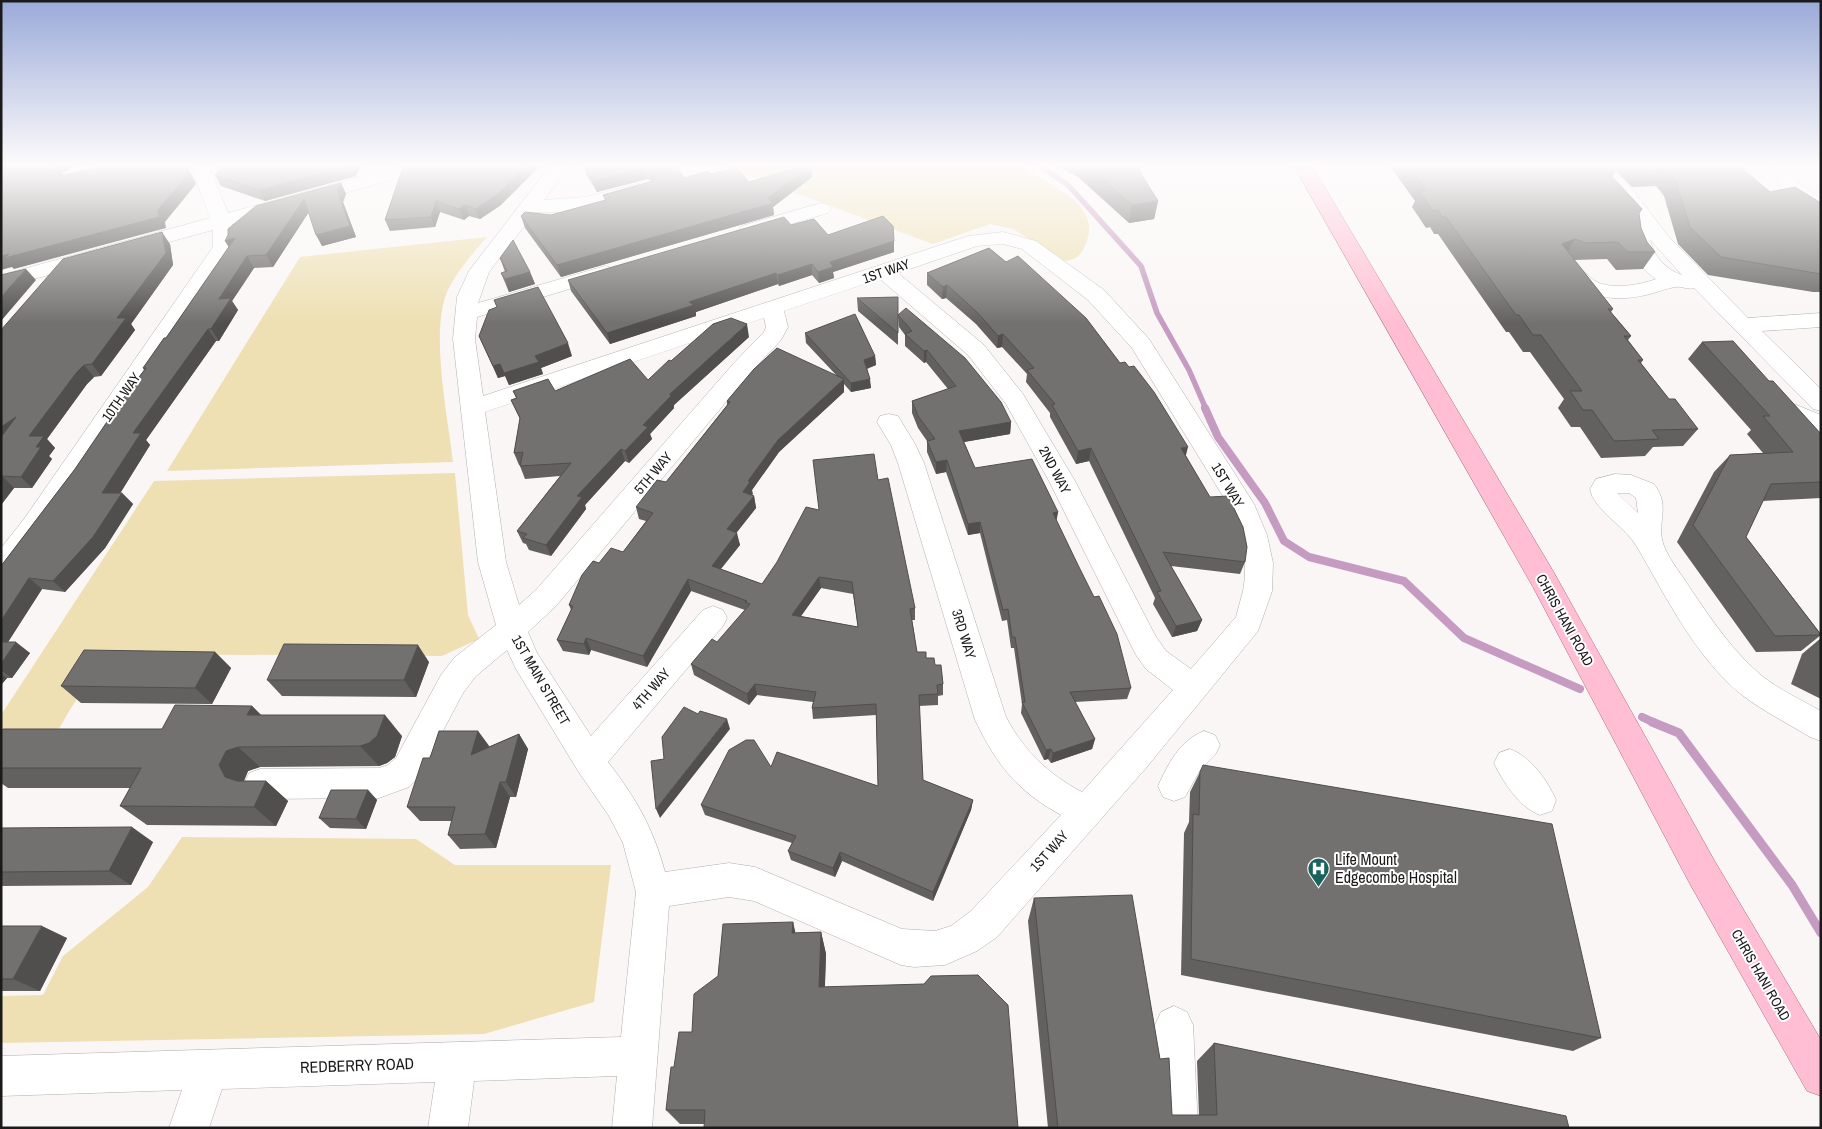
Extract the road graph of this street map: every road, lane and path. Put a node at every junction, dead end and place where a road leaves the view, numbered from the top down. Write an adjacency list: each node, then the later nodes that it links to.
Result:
1 (229, 219): 6 (street)
2 (519, 219): 18 (street, 1ST MAIN STREET)
3 (788, 219): 8 (street)
4 (1334, 219): 45 (main road, CHRIS HANI ROAD)
5 (1645, 219): 7 (street)
6 (221, 221): 10 (street); 27 (street, 10TH WAY)
7 (1648, 223): 13 (street); 15 (street)
8 (728, 236)
9 (1565, 263): 13 (street)
10 (64, 264): 14 (street); 16 (street)
11 (624, 267): 18 (street)
12 (885, 272): 17 (street, 1ST WAY); 30 (street, 2ND WAY); 30 (street, 1ST WAY)
13 (1674, 279): 15 (street)
14 (1, 282)
15 (1705, 287): 20 (street)
16 (39, 294)
17 (772, 309): 22 (street, 1ST WAY); 29 (street, 5TH WAY)
18 (465, 314): 22 (street, 1ST MAIN STREET)
19 (1821, 320): 20 (street)
20 (1743, 325): 21 (street)
21 (1821, 402)
22 (472, 408): 29 (street, 1ST MAIN STREET)
23 (1794, 412): 25 (street)
24 (889, 422): 38 (street, 3RD WAY)
25 (1821, 424)
26 (1648, 540): 31 (street)
27 (1, 568)
28 (713, 618): 33 (street, 4TH WAY)
29 (512, 629): 33 (street, 1ST MAIN STREET); 35 (street, 5TH WAY)
30 (1194, 689): 38 (street, 1ST WAY)
31 (1821, 727)
32 (1204, 745): 36 (street)
33 (589, 761): 39 (street, 1ST MAIN STREET)
34 (1510, 763): 37 (street)
35 (260, 784)
36 (1174, 786)
37 (1540, 800)
38 (1086, 810): 39 (street, 1ST WAY)
39 (653, 892): 41 (street, 1ST MAIN STREET)
40 (1174, 1025): 49 (street)
41 (640, 1056): 42 (street, REDBERRY ROAD); 48 (street)
42 (458, 1062): 43 (street, REDBERRY ROAD); 47 (street)
43 (208, 1070): 44 (street, REDBERRY ROAD); 46 (street)
44 (1, 1076)
45 (1821, 1077)
46 (189, 1128)
47 (448, 1128)
48 (632, 1128)
49 (1178, 1128)

